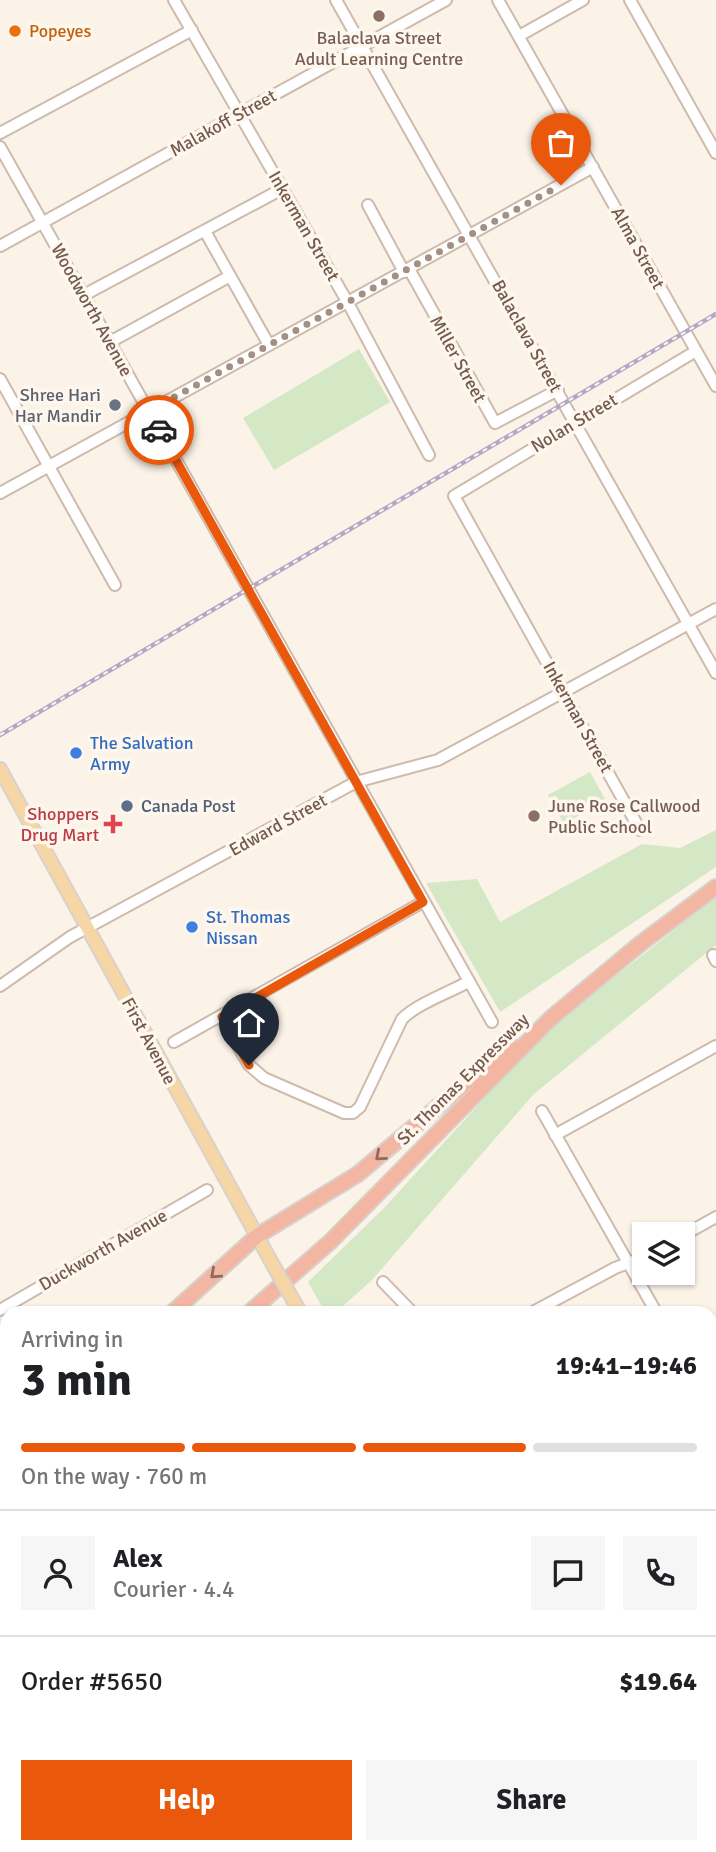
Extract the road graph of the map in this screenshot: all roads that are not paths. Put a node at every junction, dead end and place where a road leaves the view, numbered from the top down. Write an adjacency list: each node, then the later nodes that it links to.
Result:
1 (174, 0): 7 (street, Inkerman Street)
2 (336, 0): 9 (street, Balaclava Street)
3 (446, 0): 9 (street, Malakoff Street)
4 (498, 0): 8 (street, Alma Street)
5 (583, 0): 8 (street)
6 (630, 0): 13 (street)
7 (192, 30): 10 (street, Inkerman Street); 11 (street)
8 (519, 36): 14 (street, Alma Street)
9 (362, 47): 10 (street, Malakoff Street); 19 (street, Balaclava Street)
10 (240, 114): 15 (street, Inkerman Street); 17 (street, Malakoff Street)
11 (0, 133)
12 (0, 147): 17 (street, Woodworth Avenue)
13 (716, 153)
14 (593, 167): 19 (street); 27 (street, Alma Street)
15 (282, 190): 18 (street); 24 (street, Inkerman Street)
16 (368, 205): 21 (street)
17 (42, 222): 20 (street, Malakoff Street); 23 (street, Woodworth Avenue)
18 (206, 233): 22 (street); 23 (street)
19 (470, 236): 21 (street); 30 (street, Balaclava Street)
20 (0, 246)
21 (407, 270): 24 (street); 30 (street, Miller Street)
22 (230, 276): 25 (street); 26 (street)
23 (84, 295): 25 (street, Woodworth Avenue)
24 (348, 303): 26 (street); 33 (street, Inkerman Street)
25 (110, 342): 31 (street, Woodworth Avenue)
26 (269, 345): 31 (street)
27 (696, 351): 29 (street, Alma Street); 32 (street, Nolan Street)
28 (0, 379): 34 (street)
29 (716, 386)
30 (558, 390): 32 (street, Balaclava Street)
31 (149, 411): 34 (street); 43 (street, Woodworth Avenue)
32 (575, 422): 36 (street, Nolan Street); 39 (street, Balaclava Street)
33 (429, 455)
34 (49, 466): 35 (street); 37 (street)
35 (0, 493)
36 (454, 496): 41 (street, Inkerman Street)
37 (115, 585)
38 (716, 609): 39 (street, Edward Street)
39 (688, 624): 40 (street, Balaclava Street); 41 (street, Edward Street)
40 (716, 673)
41 (565, 692): 43 (street, Edward Street); 44 (street, Inkerman Street)
42 (0, 769): 47 (main road, First Avenue)
43 (356, 782): 46 (street, Woodworth Avenue); 47 (street, Edward Street)
44 (640, 830)
45 (716, 887): 50 (highway, St. Thomas Expressway)
46 (423, 902): 48 (street, Woodworth Avenue); 51 (street)
47 (88, 929): 49 (street, Edward Street); 60 (main road, First Avenue)
48 (468, 982): 51 (street); 52 (street, Woodworth Avenue)
49 (0, 986)
50 (584, 988): 60 (highway, one-way to 60); 66 (highway, St. Thomas Expressway)
51 (222, 1017): 53 (street)
52 (492, 1022)
53 (174, 1042)
54 (716, 1046): 56 (street)
55 (542, 1111): 56 (street)
56 (555, 1135): 62 (street)
57 (207, 1190): 64 (street, Duckworth Avenue)
58 (716, 1217): 59 (street)
59 (695, 1229)
60 (257, 1236): 65 (highway, one-way to 65); 67 (main road, First Avenue, bridge)
61 (632, 1264): 62 (street)
62 (629, 1266): 69 (street); 70 (street)
63 (383, 1282): 68 (street)
64 (7, 1306)
65 (180, 1306)
66 (259, 1306)
67 (297, 1306)
68 (406, 1306)
69 (544, 1306)
70 (652, 1306)

